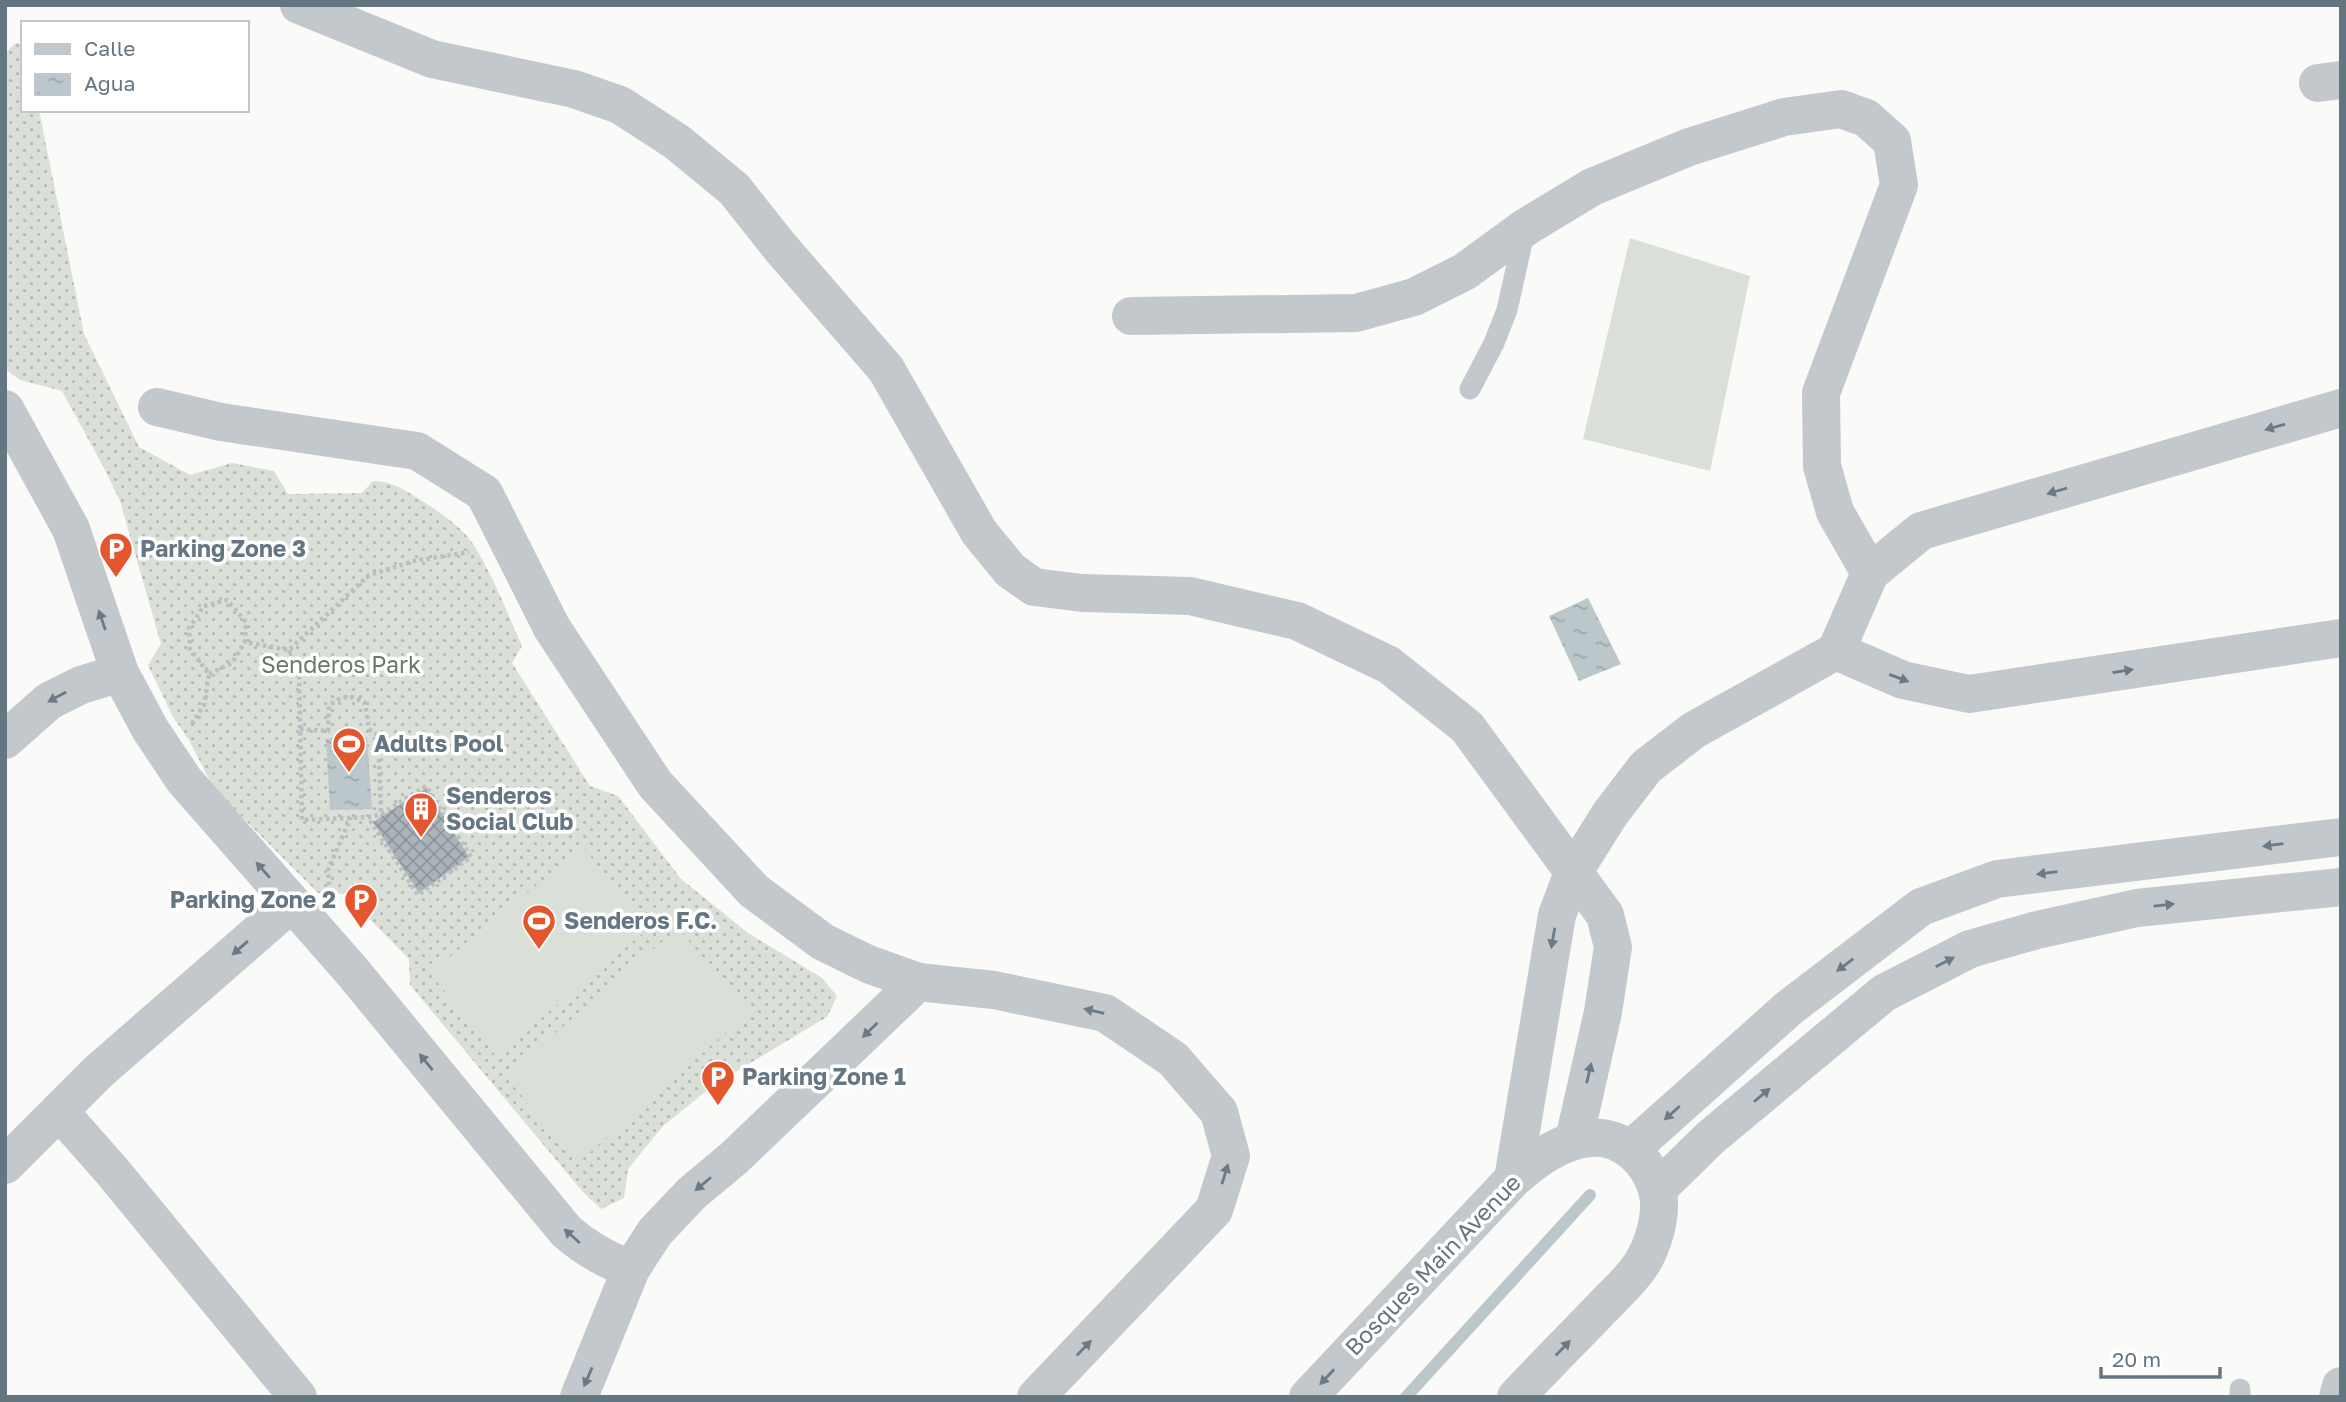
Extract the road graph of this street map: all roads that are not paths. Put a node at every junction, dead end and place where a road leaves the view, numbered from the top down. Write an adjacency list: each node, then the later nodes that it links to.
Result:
1 (299, 5): 14 (street)
2 (1526, 227): 3 (street); 4 (lane); 8 (street)
3 (1131, 316)
4 (1470, 389)
5 (157, 407): 17 (street)
6 (2341, 408): 8 (street, one-way to 8)
7 (5, 409): 11 (street, one-way to 7)
8 (1870, 573): 10 (street)
9 (2341, 638): 10 (street, one-way to 9)
10 (1836, 651): 14 (street)
11 (120, 673): 12 (street, one-way to 12); 16 (street, one-way to 11)
12 (5, 740)
13 (2341, 837): 20 (street, one-way to 20)
14 (1573, 873): 19 (street, one-way to 14); 22 (street, one-way to 22)
15 (2341, 887): 23 (street, one-way to 15)
16 (292, 903): 18 (street, one-way to 18); 24 (street, one-way to 16)
17 (918, 982): 24 (street, one-way to 24); 28 (street, one-way to 17)
18 (59, 1111): 21 (street); 26 (street)
19 (1574, 1140): 20 (street, Bosques Main Avenue); 22 (street, Bosques Main Avenue)
20 (1631, 1149): 23 (street)
21 (5, 1165)
22 (1513, 1179): 29 (street, Bosques Main Avenue, one-way to 29)
23 (1657, 1190): 30 (street, one-way to 23)
24 (631, 1269): 27 (street, one-way to 27)
25 (2341, 1386): 31 (street)
26 (298, 1397)
27 (579, 1397)
28 (1036, 1397)
29 (1308, 1397)
30 (1516, 1397)
31 (2338, 1397)

